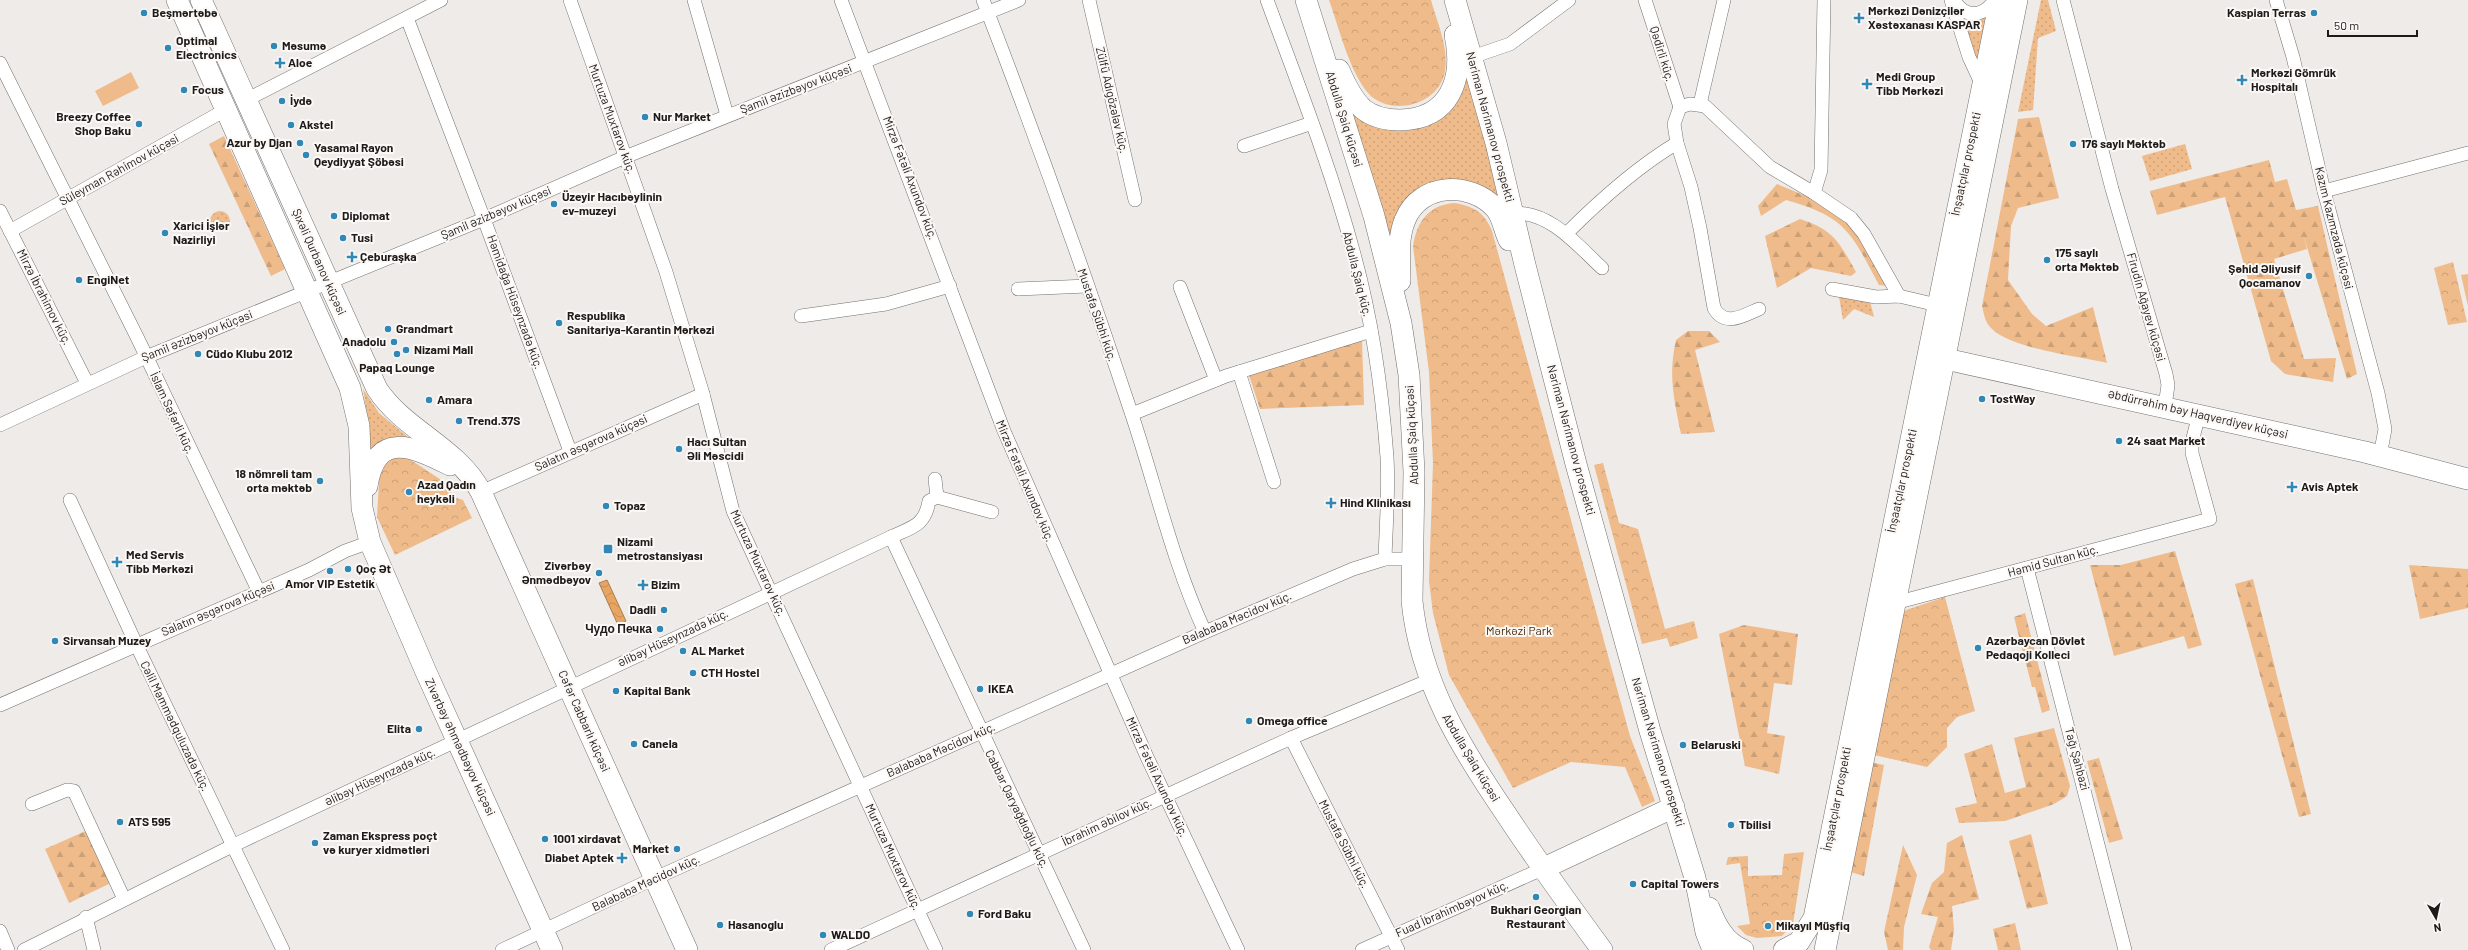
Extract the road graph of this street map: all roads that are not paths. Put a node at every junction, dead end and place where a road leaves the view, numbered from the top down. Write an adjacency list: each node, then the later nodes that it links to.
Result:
1 (177, 0): 32 (main road, Şıxəli Qurbanov küçəsi)
2 (201, 0): 29 (main road, Şıxəli Qurbanov küçəsi)
3 (441, 0): 24 (street)
4 (570, 0): 38 (street, Murtuza Muxtarov küç.)
5 (694, 0): 33 (street)
6 (841, 0): 26 (street, Mirzə Fətəli Axundov küç.)
7 (1019, 0): 23 (street, Şamil Əzizbəyov küçəsi)
8 (1089, 0): 42 (street, Zülfü Adıgözələv küç.)
9 (1267, 0): 34 (street, Abdulla Şaiq küç.)
10 (1448, 0): 22 (main road)
11 (1455, 0): 25 (main road, Nəriman Nərimanov prospekti)
12 (1569, 0): 25 (street)
13 (1645, 0): 31 (street, Qədirli küç.)
14 (1724, 0): 30 (street)
15 (1824, 0): 40 (street)
16 (1952, 0): 17 (street); 28 (street)
17 (1995, 0)
18 (2000, 0): 28 (main road, İnşaatçılar prospekti)
19 (2017, 0): 57 (main road, İnşaatçılar prospekti)
20 (2063, 0): 71 (street, Firudin Ağayev küçəsi)
21 (2276, 0): 39 (street, Kazım Kazımzadə küçəsi)
22 (1308, 3): 62 (main road, Abdulla Şaiq küçəsi)
23 (985, 6): 26 (street, Şamil Əzizbəyov küçəsi); 52 (street, Mustafa Sübhi küç.)
24 (407, 18): 29 (street); 45 (street, Həmidağa Hüseynzadə küç.)
25 (1472, 57): 44 (main road, Nəriman Nərimanov prospekti)
26 (866, 62): 33 (street, Şamil Əzizbəyov küçəsi); 51 (street, Mirzə Fətəli Axundov küç.)
27 (0, 63): 41 (street, İslam Səfərli küç.)
28 (1982, 85): 59 (main road, İnşaatçılar prospekti)
29 (246, 100): 50 (main road, Şıxəli Qurbanov küçəsi)
30 (1700, 104): 31 (street); 40 (street)
31 (1680, 107): 35 (street)
32 (227, 109): 41 (street, Süleyman Rəhimov küçəsi); 56 (main road, Şıxəli Qurbanov küçəsi)
33 (726, 115): 38 (street, Şamil Əzizbəyov küçəsi)
34 (1312, 123): 36 (street); 64 (street, Abdulla Şaiq küç.)
35 (1677, 143): 47 (street); 60 (street)
36 (1244, 146)
37 (2468, 153): 39 (street)
38 (625, 157): 45 (street, Şamil Əzizbəyov küçəsi); 70 (street, Murtuza Muxtarov küç.)
39 (2324, 191): 76 (street, Kazım Kazımzadə küçəsi)
40 (1814, 193): 58 (street)
41 (69, 198): 46 (street, Süleyman Rəhimov küçəsi); 65 (street, İslam Səfərli küç.)
42 (1135, 200)
43 (0, 211): 46 (street, Mirzə İbrahimov küç.)
44 (1513, 213): 47 (street); 48 (main road, Nəriman Nərimanov prospekti)
45 (484, 219): 50 (street, Şamil Əzizbəyov küçəsi); 75 (street, Həmidağa Hüseynzadə küç.)
46 (10, 231): 69 (street, Mirzə İbrahimov küç.)
47 (1566, 234): 49 (street)
48 (1524, 266): 62 (main road); 106 (main road, Nəriman Nərimanov prospekti)
49 (1602, 268)
50 (328, 282): 56 (street, Şamil Əzizbəyov küçəsi); 77 (main road, Şıxəli Qurbanov küçəsi)
51 (950, 286): 61 (street); 96 (street, Mirzə Fətəli Axundov küç.)
52 (1088, 286): 54 (street); 72 (street, Mustafa Sübhi küç.)
53 (1180, 287): 68 (street)
54 (1018, 289)
55 (1832, 289): 58 (street)
56 (307, 291): 65 (street, Şamil Əzizbəyov küçəsi); 85 (main road, Şıxəli Qurbanov küçəsi)
57 (1959, 292): 59 (main road); 63 (main road, İnşaatçılar prospekti)
58 (1899, 296): 59 (street)
59 (1937, 305): 63 (main road); 66 (main road, İnşaatçılar prospekti)
60 (1759, 309)
61 (802, 316)
62 (1401, 323): 88 (main road, Abdulla Şaiq küçəsi)
63 (1952, 326): 66 (main road, İnşaatçılar prospekti)
64 (1371, 331): 67 (street); 89 (street, Abdulla Şaiq küç.)
65 (146, 357): 69 (street, Şamil Əzizbəyov küçəsi); 91 (street, İslam Səfərli küç.)
66 (1936, 357): 71 (main road, Əbdürrəhim bəy Haqverdiyev küçəsi); 93 (main road, İnşaatçılar prospekti); 134 (main road, İnşaatçılar prospekti)
67 (1239, 372): 68 (street); 80 (street)
68 (1216, 380): 72 (street)
69 (87, 383): 74 (street, Şamil Əzizbəyov küçəsi)
70 (703, 394): 75 (street, Salatın Əsgərova küçəsi); 92 (street, Murtuza Muxtarov küç.)
71 (2165, 406): 73 (main road, Əbdürrəhim bəy Haqverdiyev küçəsi)
72 (1132, 414): 94 (street, Mustafa Sübhi küç.)
73 (2199, 414): 76 (main road, Əbdürrəhim bəy Haqverdiyev küçəsi); 90 (street, Həmid Sultan küç.)
74 (0, 425)
75 (570, 451): 81 (street, Salatın Əsgərova küçəsi)
76 (2380, 456): 79 (main road, Əbdürrəhim bəy Haqverdiyev küçəsi)
77 (470, 475): 81 (main road, Şıxəli Qurbanov küçəsi); 85 (main road)
78 (935, 479): 82 (street)
79 (2468, 479)
80 (1274, 482)
81 (481, 492): 98 (main road, Cəfər Cabbarlı küçəsi)
82 (937, 497): 84 (street); 86 (street, Əlibəy Hüseynzadə küç.)
83 (70, 500): 95 (street, Cəlil Məmmədquluzadə küç.)
84 (992, 512)
85 (364, 519): 87 (main road, Zivərbəy Əhmədbəyov küçəsi)
86 (891, 538): 92 (street, Əlibəy Hüseynzadə küç.); 100 (street, Cabbar Qaryağdıoğlu küç.)
87 (370, 542): 91 (street, Salatın Əsgərova küçəsi); 102 (main road, Zivərbəy Əhmədbəyov küçəsi)
88 (1412, 559): 89 (street, Balababa Məcidov küç.); 97 (main road, Abdulla Şaiq küçəsi)
89 (1385, 560): 94 (street, Balababa Məcidov küç.)
90 (2027, 568): 93 (street, Həmid Sultan küç.); 136 (street, Tağı Şahbazi)
91 (259, 592): 95 (street, Salatın Əsgərova küçəsi)
92 (771, 593): 98 (street, Əlibəy Hüseynzadə küç.); 103 (street, Murtuza Muxtarov küç.)
93 (1895, 603): 135 (main road, İnşaatçılar prospekti)
94 (1205, 632): 96 (street, Balababa Məcidov küç.)
95 (136, 644): 99 (street, Salatın Əsgərova küçəsi); 107 (street, Cəlil Məmmədquluzadə küç.)
96 (1110, 674): 100 (street, Balababa Məcidov küç.); 104 (street, Mirzə Fətəli Axundov küç.)
97 (1430, 680): 101 (street, İbrahim Əbilov küç.); 109 (main road, Abdulla Şaiq küçəsi)
98 (569, 687): 102 (street, Əlibəy Hüseynzadə küç.); 111 (main road, Cəfər Cabbarlı küçəsi)
99 (0, 705)
100 (980, 732): 103 (street, Balababa Məcidov küç.); 108 (street, Cabbar Qaryağdıoğlu küç.)
101 (1291, 738): 104 (street, İbrahim Əbilov küç.); 117 (street, Mustafa Sübhi küç.)
102 (457, 741): 107 (street, Əlibəy Hüseynzadə küç.); 116 (main road, Zivərbəy Əhmədbəyov küçəsi)
103 (860, 786): 111 (street, Balababa Məcidov küç.); 113 (street, Murtuza Muxtarov küç.)
104 (1165, 796): 108 (street, İbrahim Əbilov küç.); 128 (street, Mirzə Fətəli Axundov küç.)
105 (32, 804): 112 (street)
106 (1674, 807): 109 (main road); 110 (main road, Nəriman Nərimanov prospekti)
107 (234, 845): 112 (street, Əlibəy Hüseynzadə küç.); 121 (street, Cəlil Məmmədquluzadə küç.)
108 (1039, 854): 113 (street, İbrahim Əbilov küç.); 127 (street, Cabbar Qaryağdıoğlu küç.)
109 (1542, 869): 117 (street, Fuad İbrahimbəyov küç.); 131 (main road, Abdulla Şaiq küçəsi)
110 (1696, 878): 132 (main road); 133 (main road)
111 (655, 879): 116 (street, Balababa Məcidov küç.); 124 (main road, Cəfər Cabbarlı küçəsi)
112 (124, 899): 114 (street, Əlibəy Hüseynzadə küç.)
113 (917, 910): 125 (street, İbrahim Əbilov küç.); 126 (street, Murtuza Muxtarov küç.)
114 (86, 917): 119 (street, Əlibəy Hüseynzadə küç.); 120 (street)
115 (0, 931): 118 (street)
116 (544, 931): 122 (street, Balababa Məcidov küç.); 123 (main road, Zivərbəy Əhmədbəyov küçəsi)
117 (1391, 937): 129 (street, Fuad İbrahimbəyov küç.); 130 (street, Mustafa Sübhi küç.)
118 (8, 950)
119 (24, 950)
120 (94, 950)
121 (283, 950)
122 (502, 950)
123 (552, 950)
124 (687, 950)
125 (831, 950)
126 (936, 950)
127 (1084, 950)
128 (1238, 950)
129 (1362, 950)
130 (1398, 950)
131 (1602, 950)
132 (1713, 950)
133 (1743, 950)
134 (1784, 950)
135 (1825, 950)
136 (2125, 950)

